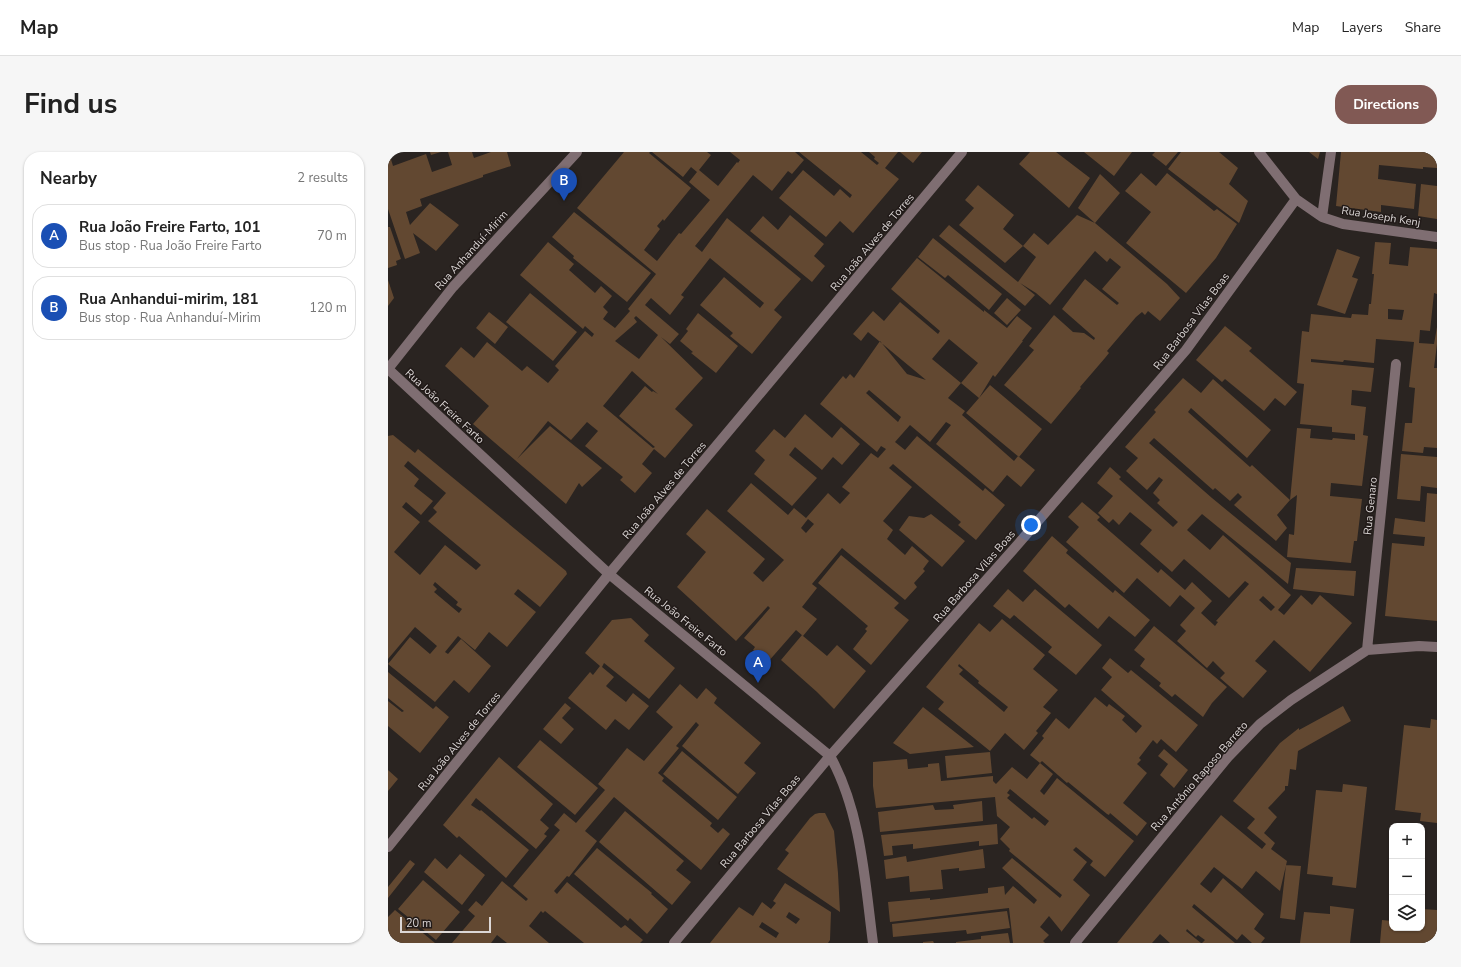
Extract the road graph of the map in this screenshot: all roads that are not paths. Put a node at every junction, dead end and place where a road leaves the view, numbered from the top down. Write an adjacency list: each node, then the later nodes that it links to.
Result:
1 (577, 152): 9 (street, Rua Anhanduí-Mirim)
2 (962, 152): 10 (street, Rua João Alves de Torres)
3 (1259, 152): 5 (street, Rua Joseph Kenj)
4 (1331, 152): 6 (street)
5 (1296, 199): 6 (street, Rua Joseph Kenj); 13 (street, Rua Barbosa Vilas Boas)
6 (1322, 217): 7 (street, Rua Joseph Kenj)
7 (1437, 237)
8 (1396, 364): 12 (street, Rua Genaro)
9 (388, 369): 10 (street, Rua João Freire Farto)
10 (609, 574): 13 (street, Rua João Freire Farto); 14 (street, Rua João Alves de Torres)
11 (1437, 647): 12 (street, Rua Antônio Raposo Barreto)
12 (1367, 650): 17 (street, Rua Antônio Raposo Barreto)
13 (830, 756): 15 (street, Rua Barbosa Vilas Boas); 16 (street, Rua João Freire Farto)
14 (388, 847)
15 (674, 943)
16 (873, 943)
17 (1075, 943)

